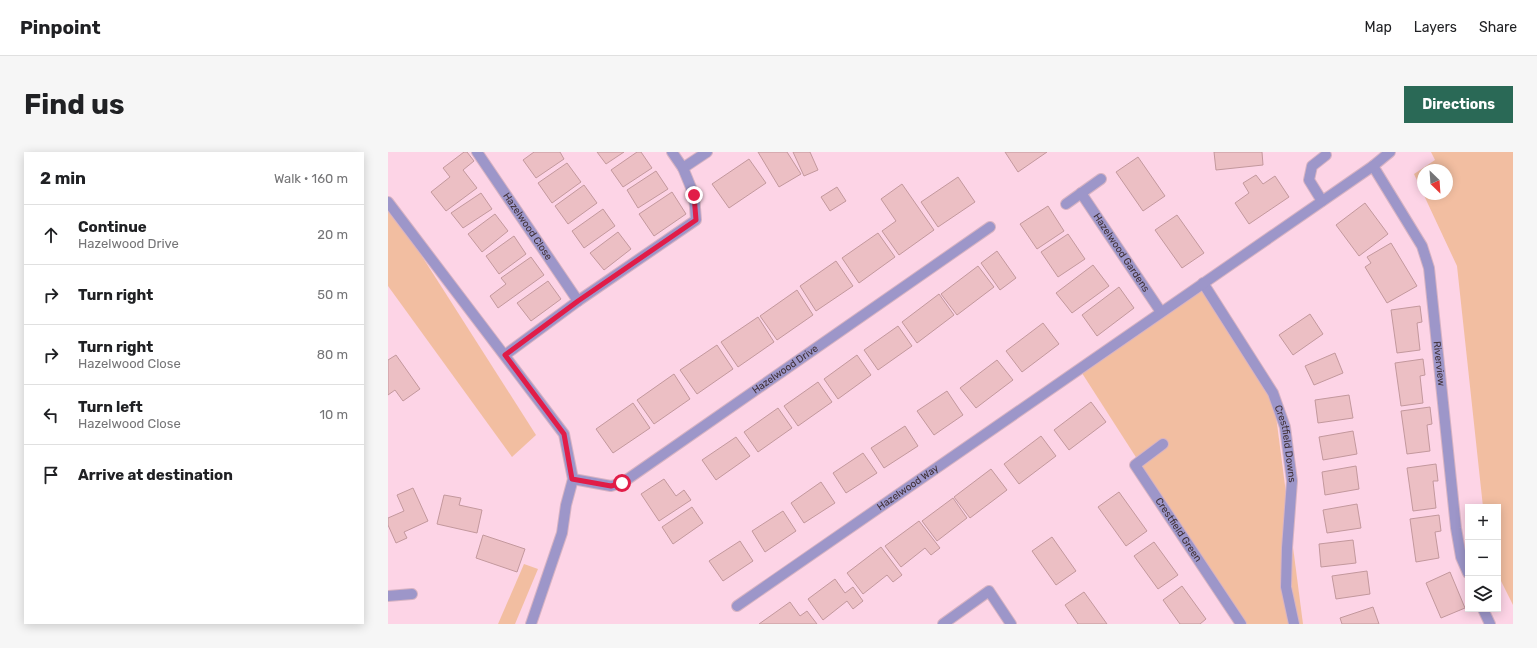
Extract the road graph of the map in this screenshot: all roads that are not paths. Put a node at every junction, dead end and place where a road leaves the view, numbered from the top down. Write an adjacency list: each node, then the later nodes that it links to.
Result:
1 (477, 152): 15 (street, Hazelwood Close)
2 (672, 152): 7 (street)
3 (708, 152): 7 (street)
4 (1390, 152): 6 (street, Hazelwood Way)
5 (1326, 155): 10 (street)
6 (1373, 166): 10 (street, Hazelwood Way); 20 (street, Riverview)
7 (683, 168): 15 (street)
8 (1101, 179): 9 (street)
9 (1081, 193): 12 (street); 16 (street, Hazelwood Gardens)
10 (1322, 201): 14 (street, Hazelwood Way)
11 (388, 202): 17 (street)
12 (1066, 204)
13 (990, 227): 19 (street, Hazelwood Drive)
14 (1203, 284): 16 (street, Hazelwood Way); 29 (street, Crestfield Downs)
15 (578, 301): 17 (street)
16 (1161, 312): 23 (street, Hazelwood Way)
17 (505, 355): 19 (street)
18 (1163, 444): 28 (street, Crestfield Green)
19 (572, 479): 25 (street)
20 (1465, 567)
21 (412, 594): 22 (street)
22 (388, 596)
23 (737, 606)
24 (1484, 612): 30 (street)
25 (531, 624)
26 (943, 624): 27 (street)
27 (1012, 624)
28 (1242, 624)
29 (1294, 624)
30 (1490, 624)

